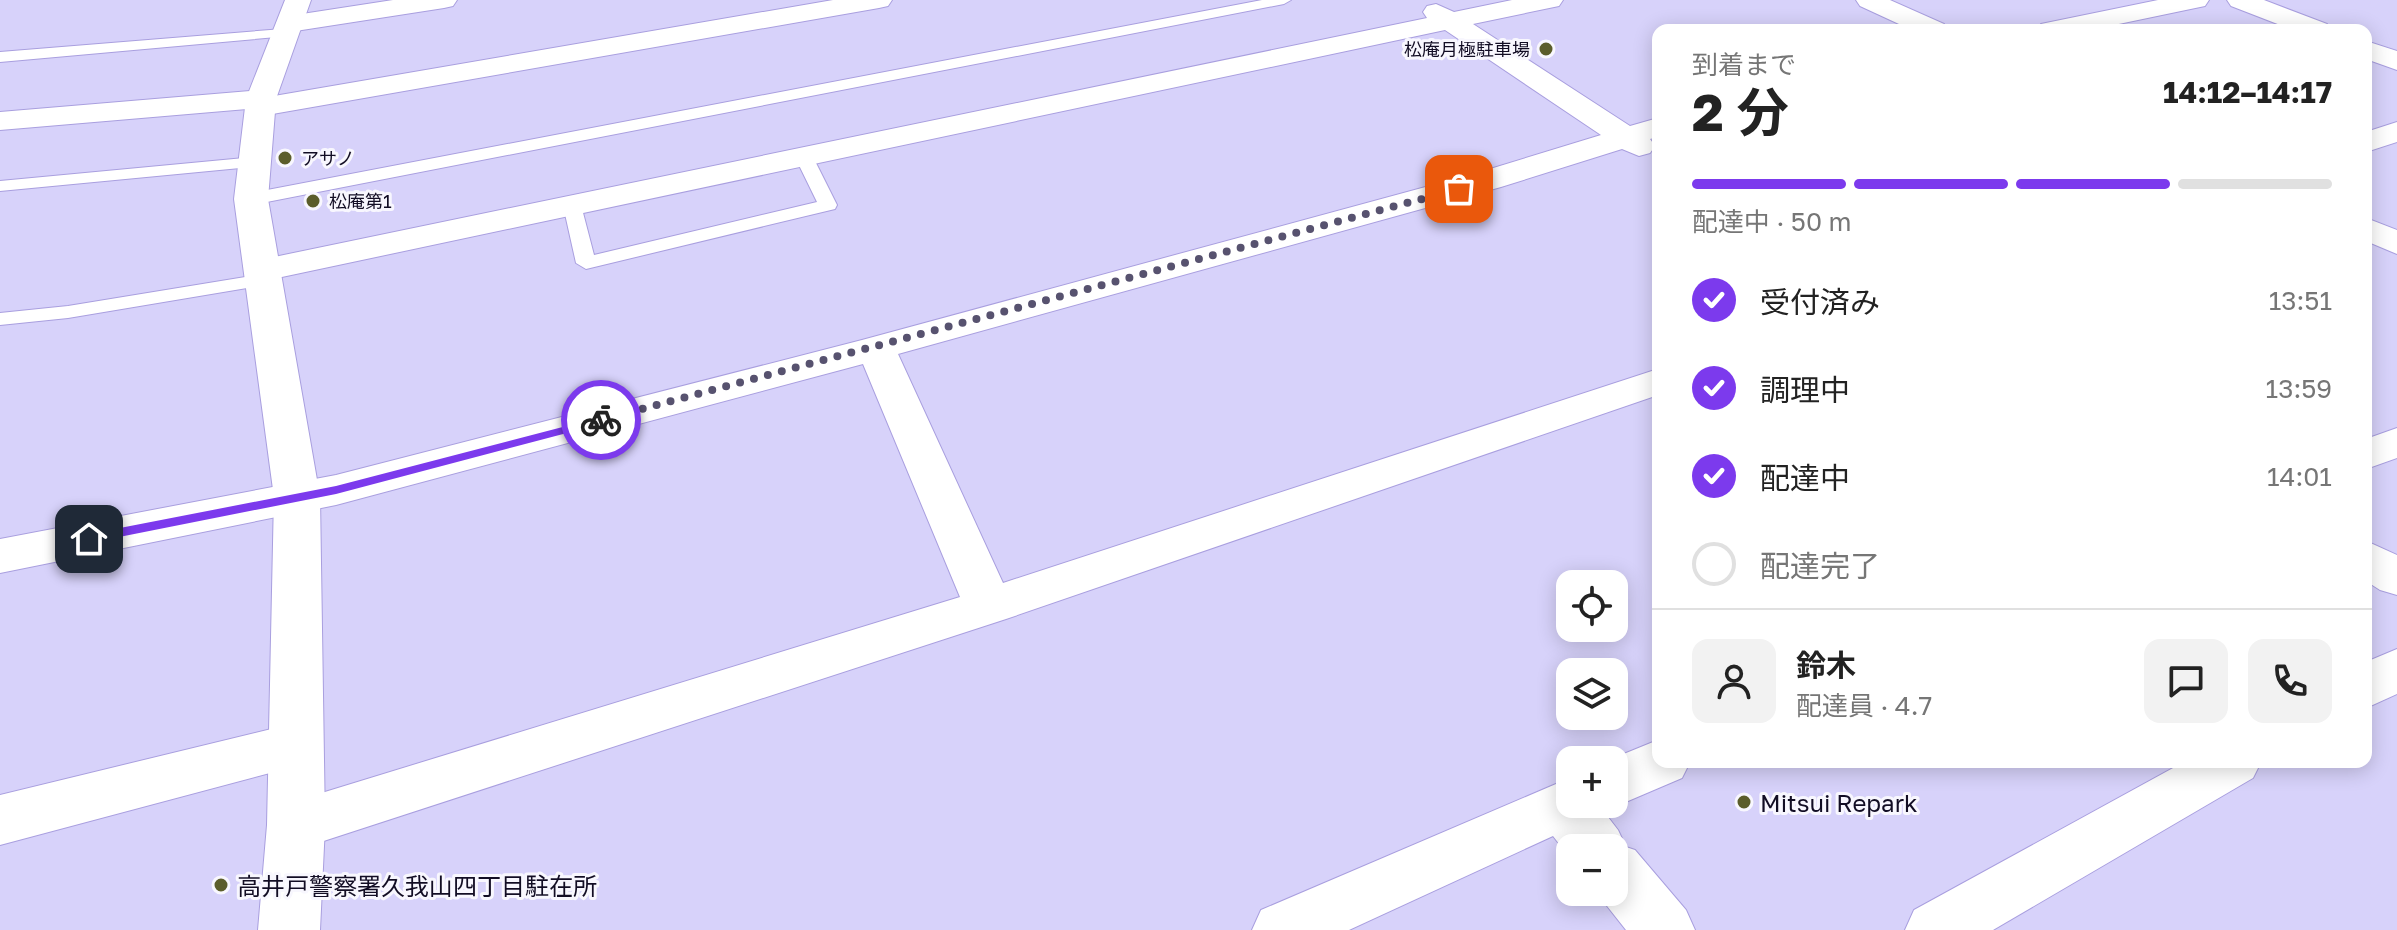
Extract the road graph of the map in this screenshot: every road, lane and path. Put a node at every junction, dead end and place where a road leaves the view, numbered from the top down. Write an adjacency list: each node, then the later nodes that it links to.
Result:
1 (444, 0): 9 (street)
2 (879, 0): 17 (street)
3 (1284, 0): 24 (lane)
4 (1417, 0): 10 (street)
5 (1550, 0): 10 (street)
6 (1869, 0): 11 (street)
7 (2196, 0): 12 (street)
8 (2240, 0): 13 (street)
9 (290, 19): 15 (lane); 17 (street)
10 (1450, 21): 19 (street); 23 (street)
11 (1921, 24)
12 (2080, 24)
13 (2302, 24)
14 (2372, 51): 16 (street)
15 (0, 57)
16 (2397, 61)
17 (261, 103): 18 (street); 24 (street)
18 (0, 121)
19 (1641, 131): 22 (street); 31 (street)
20 (2397, 131): 21 (street)
21 (2372, 141)
22 (1652, 148)
23 (804, 157): 26 (street); 26 (lane)
24 (253, 180): 25 (lane); 29 (street)
25 (0, 186)
26 (572, 205): 29 (street)
27 (2372, 231): 28 (street)
28 (2397, 243)
29 (263, 275): 30 (lane); 35 (street)
30 (0, 319)
31 (876, 348): 35 (street); 39 (street)
32 (1652, 383): 39 (street)
33 (2397, 442): 34 (street)
34 (2372, 452)
35 (297, 497): 36 (street); 42 (street)
36 (0, 556)
37 (2372, 562): 38 (street)
38 (2397, 578)
39 (989, 606): 48 (street)
40 (2397, 669): 41 (street)
41 (2372, 684)
42 (296, 745): 47 (street); 48 (street)
43 (1652, 768): 45 (street)
44 (2222, 768): 53 (street)
45 (1628, 783)
46 (1566, 818): 51 (street)
47 (0, 820)
48 (296, 825): 50 (street)
49 (1628, 886): 52 (street)
50 (289, 930)
51 (1283, 930)
52 (1664, 930)
53 (1936, 930)

